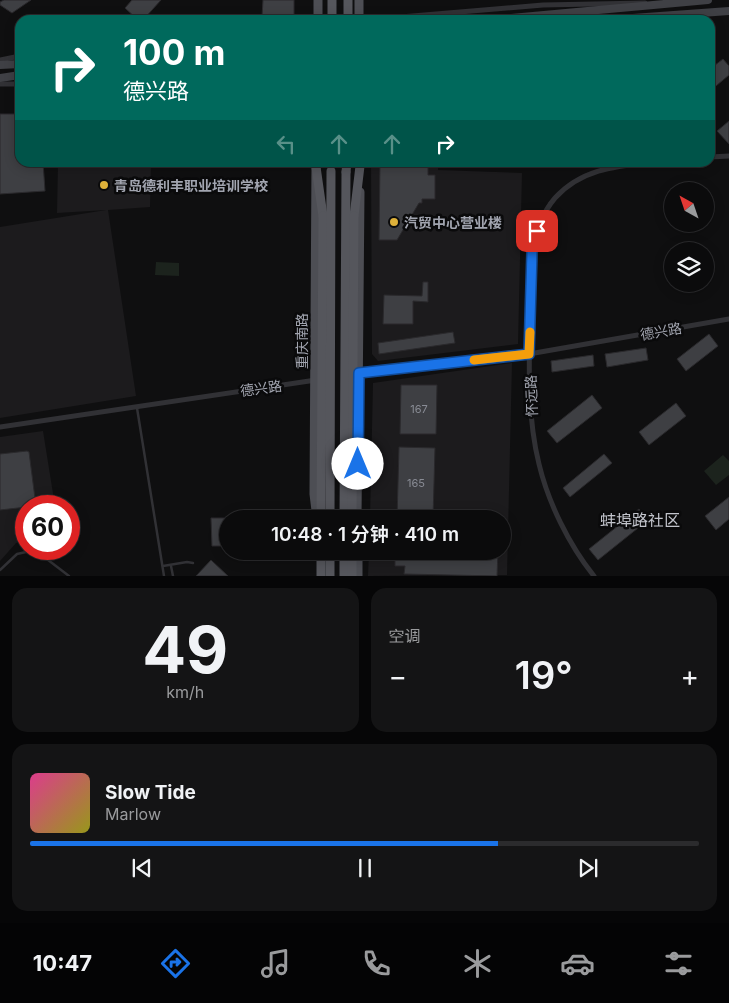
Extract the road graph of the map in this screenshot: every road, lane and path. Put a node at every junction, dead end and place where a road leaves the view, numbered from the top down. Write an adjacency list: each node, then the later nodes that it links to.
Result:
1 (318, 0): 9 (main road)
2 (332, 0): 10 (highway)
3 (348, 0): 11 (highway)
4 (359, 0): 12 (main road)
5 (708, 0): 6 (main road)
6 (675, 3): 13 (street); 14 (main road)
7 (729, 11): 8 (main road)
8 (674, 14): 15 (main road); 16 (street)
9 (318, 15)
10 (332, 15)
11 (348, 15)
12 (359, 15)
13 (424, 15)
14 (541, 15)
15 (662, 15)
16 (669, 15)
17 (15, 57): 18 (street)
18 (0, 60)
19 (15, 64): 20 (main road)
20 (0, 65)
21 (15, 76): 22 (main road)
22 (0, 78)
23 (0, 84): 24 (street)
24 (15, 84)
25 (729, 156): 26 (street)
26 (715, 157)
27 (316, 167): 41 (highway, bridge)
28 (316, 167): 37 (main road, 重庆南路)
29 (331, 167): 42 (highway, bridge)
30 (346, 167): 43 (highway, bridge)
31 (360, 167): 44 (highway, bridge)
32 (360, 167): 36 (main road)
33 (608, 167): 35 (street, 怀远路)
34 (729, 319): 35 (street, 德兴路)
35 (529, 354): 36 (street, 德兴路); 63 (street, 怀远路)
36 (359, 373): 37 (street, 德兴路); 45 (main road)
37 (314, 380): 38 (street, 德兴路); 40 (main road, 重庆南路)
38 (136, 406): 39 (street, 德兴路); 52 (lane)
39 (0, 427)
40 (316, 510)
41 (321, 510)
42 (330, 510)
43 (344, 510)
44 (352, 510)
45 (357, 510)
46 (321, 560): 58 (highway)
47 (330, 560): 59 (highway)
48 (344, 560): 60 (highway)
49 (352, 560): 61 (highway)
50 (358, 560): 62 (main road)
51 (193, 563): 53 (lane)
52 (163, 566): 53 (lane); 56 (lane)
53 (171, 566): 57 (lane)
54 (0, 570): 55 (lane)
55 (69, 576)
56 (164, 576)
57 (173, 576)
58 (321, 576)
59 (330, 576)
60 (344, 576)
61 (352, 576)
62 (358, 576)
63 (594, 576)

